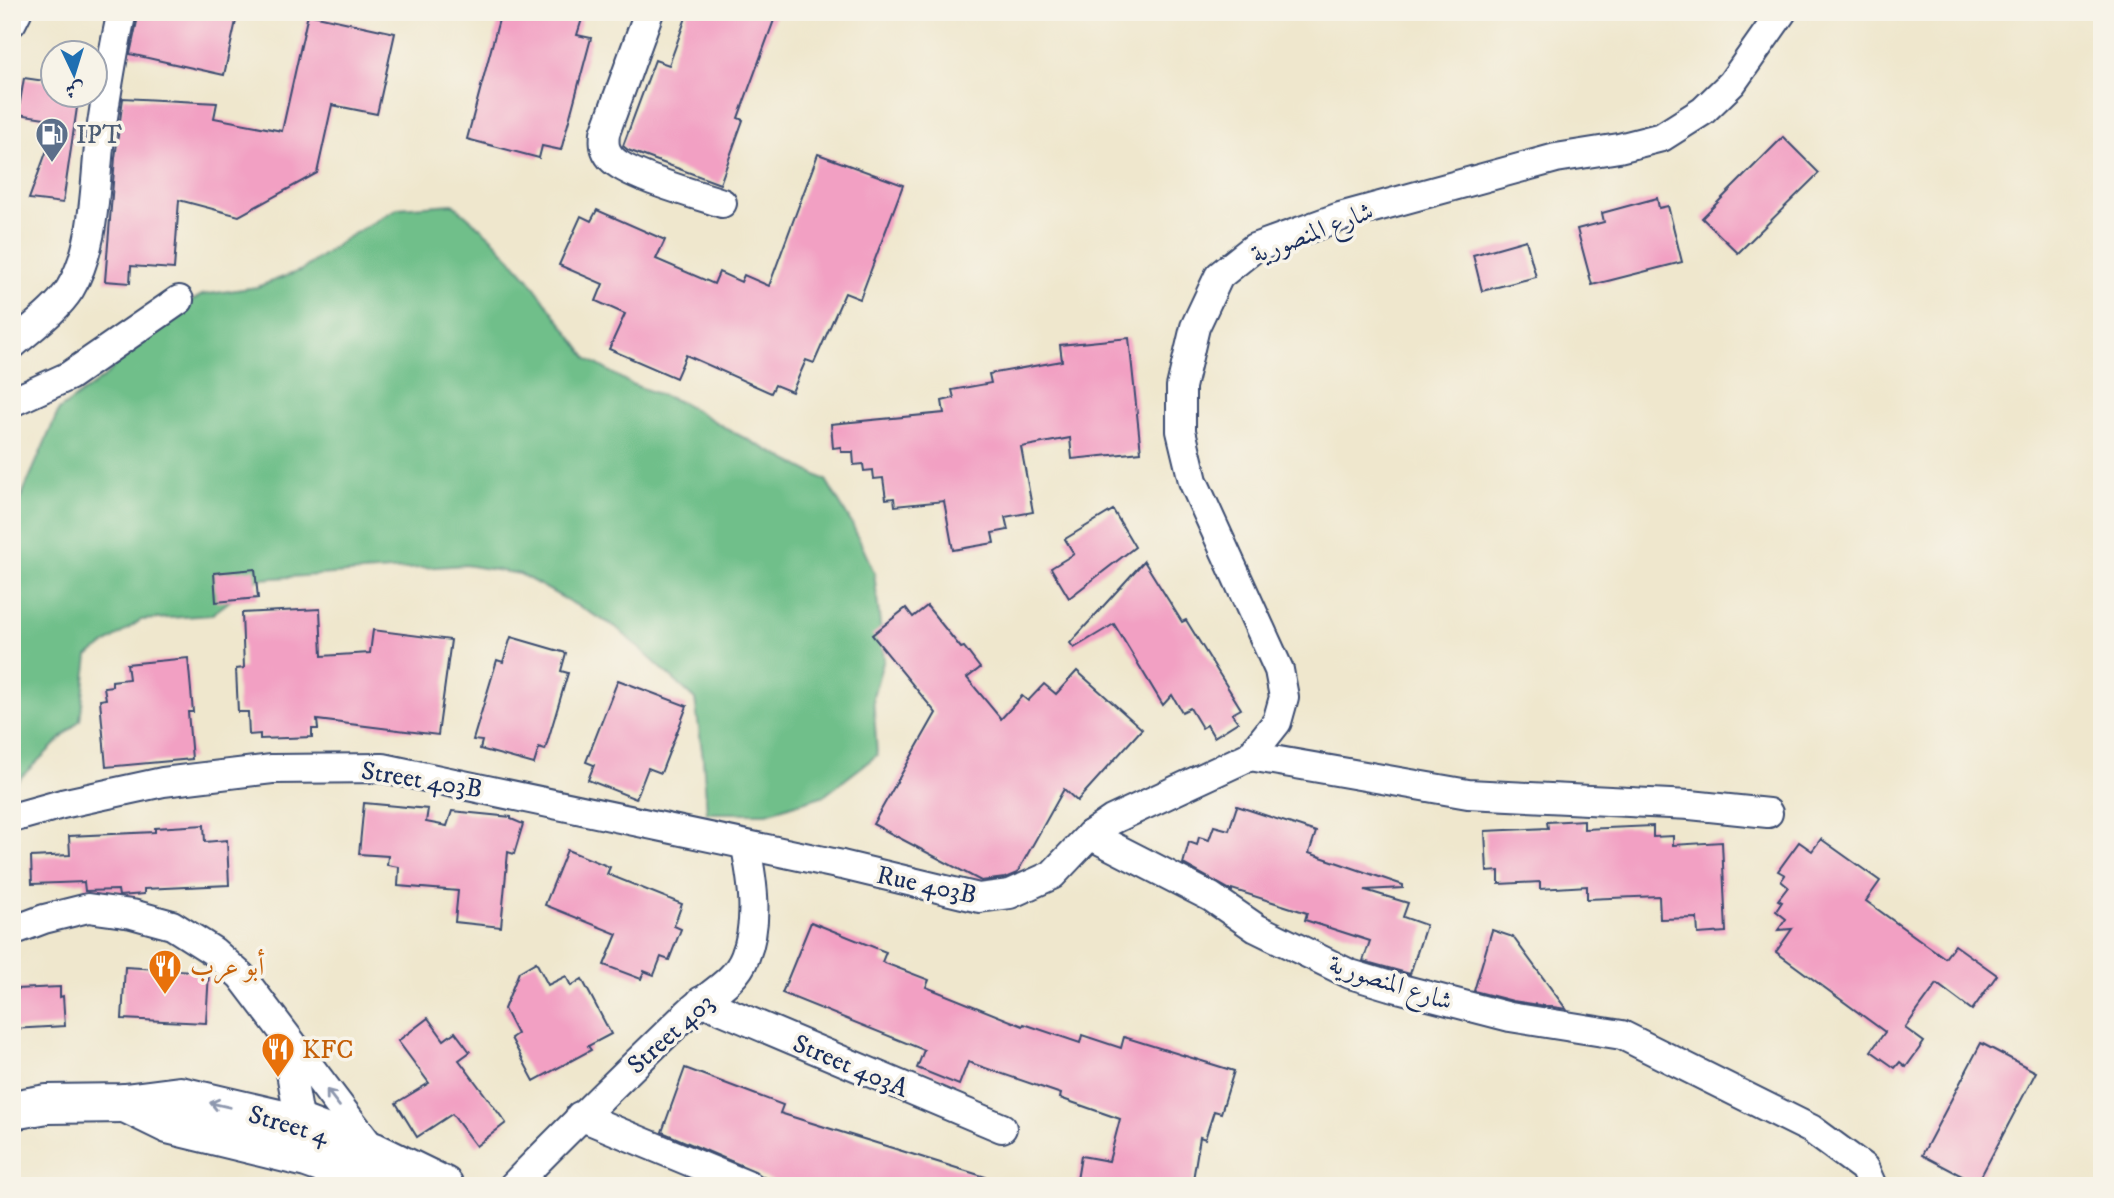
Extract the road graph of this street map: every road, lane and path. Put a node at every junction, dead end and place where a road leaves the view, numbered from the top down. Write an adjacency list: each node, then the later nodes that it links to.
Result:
1 (17, 12): 5 (street)
2 (122, 12): 8 (street)
3 (649, 12): 6 (street)
4 (1782, 12): 10 (street, شارع المنصورية)
5 (12, 22)
6 (722, 203)
7 (179, 300): 9 (street)
8 (12, 345)
9 (12, 402)
10 (1250, 756): 11 (street); 13 (street, شارع المنصورية)
11 (1769, 813)
12 (12, 818): 14 (street, Street 403B)
13 (1090, 835): 14 (street, Rue 403B); 23 (street, شارع المنصورية)
14 (746, 846): 16 (street, Street 403)
15 (12, 931): 17 (street)
16 (701, 1001): 19 (street, Street 403); 20 (street, Street 403A)
17 (285, 1036): 21 (street); 22 (street, one-way to 17)
18 (12, 1110): 21 (main road, Street 4)
19 (580, 1116): 25 (street, Street 403); 26 (street)
20 (1002, 1128)
21 (303, 1141): 22 (main road, Street 4)
22 (382, 1177): 24 (main road, Street 4)
23 (1868, 1177)
24 (444, 1186)
25 (513, 1186)
26 (749, 1186)

